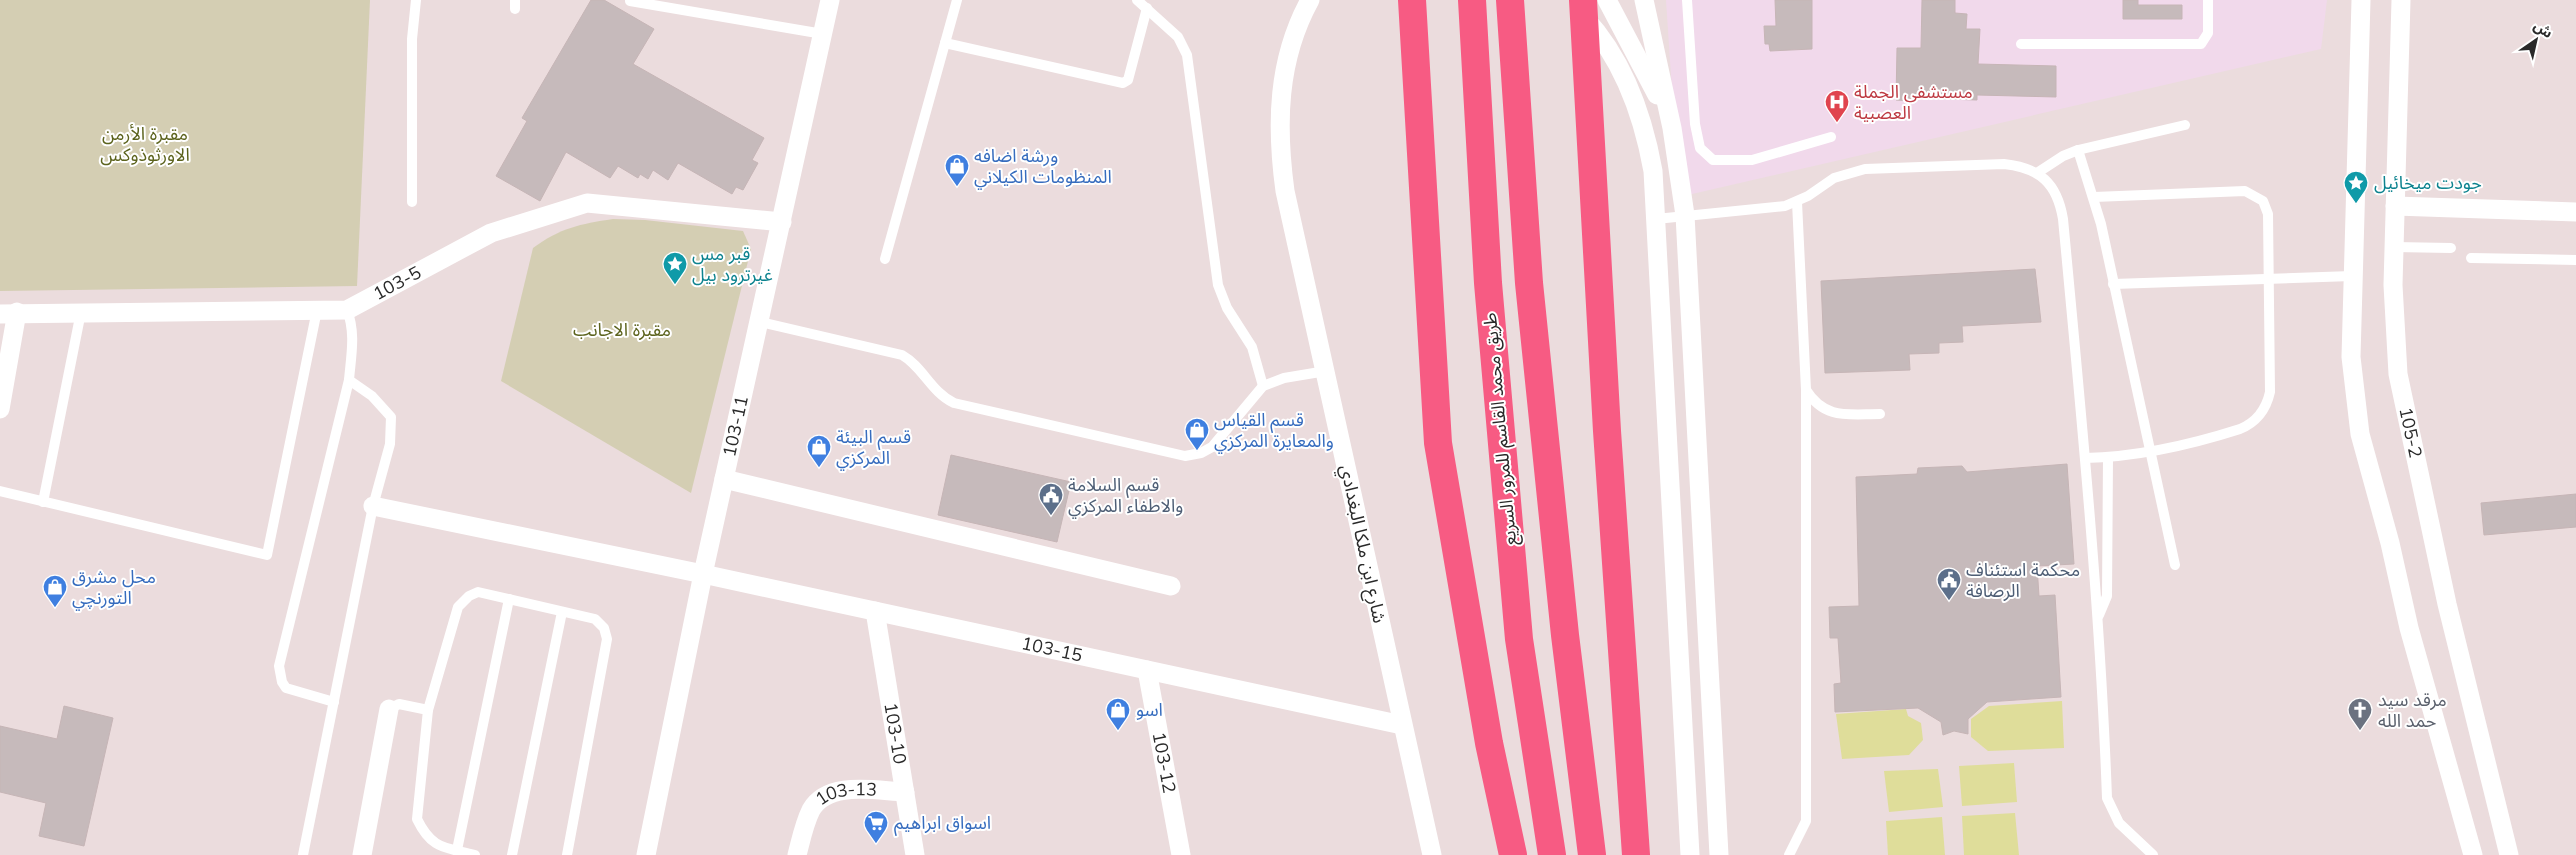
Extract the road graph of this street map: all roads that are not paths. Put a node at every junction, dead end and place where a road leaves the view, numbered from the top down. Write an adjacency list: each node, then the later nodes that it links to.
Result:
1 (416, 0): 27 (lane)
2 (830, 0): 18 (street, 103-11)
3 (957, 0): 19 (lane)
4 (1137, 0): 16 (lane)
5 (1310, 0): 47 (street, شارع ابن ملكا البغدادي)
6 (1412, 0): 84 (highway)
7 (1472, 0): 85 (highway, طريق محمد القاسم للمرور السريع)
8 (1510, 0): 86 (highway)
9 (1607, 0): 22 (street)
10 (1644, 0): 22 (street)
11 (1687, 0): 23 (lane)
12 (2208, 0): 20 (lane)
13 (2361, 0): 39 (street)
14 (2401, 0): 29 (street, 105-2)
15 (630, 1): 18 (lane)
16 (1147, 8): 19 (lane); 49 (lane)
17 (1583, 9): 32 (street); 87 (highway)
18 (823, 34): 33 (street, 103-11)
19 (945, 44): 37 (lane)
20 (2020, 44)
21 (2185, 126): 24 (lane)
22 (1672, 128): 31 (street)
23 (1830, 137)
24 (2078, 150): 25 (lane); 26 (lane)
25 (2037, 173): 28 (lane); 54 (lane)
26 (2094, 197): 40 (lane); 41 (lane)
27 (412, 202)
28 (1797, 202): 31 (lane); 50 (lane)
29 (2395, 206): 30 (street); 34 (street, 105-2)
30 (2576, 212)
31 (1685, 215): 32 (lane); 89 (street)
32 (1656, 219): 88 (street)
33 (782, 222): 43 (street, 103-5); 46 (street, 103-11)
34 (2394, 247): 35 (lane); 93 (street, 105-2)
35 (2452, 248)
36 (2471, 258): 38 (lane)
37 (885, 259)
38 (2576, 260)
39 (2352, 276): 40 (lane); 92 (street)
40 (2268, 279): 41 (lane); 53 (lane)
41 (2114, 284): 53 (lane)
42 (317, 310): 43 (street, 103-5); 44 (street, 103-5); 58 (lane)
43 (347, 310): 48 (lane)
44 (81, 312): 45 (street, 103-5); 58 (lane)
45 (9, 313): 51 (street)
46 (760, 322): 49 (lane); 56 (street, 103-11)
47 (1326, 371): 49 (lane); 71 (street, شارع ابن ملكا البغدادي)
48 (349, 380): 59 (lane); 68 (lane)
49 (1263, 386)
50 (1806, 390): 52 (lane); 90 (lane)
51 (0, 409)
52 (1880, 414)
53 (2150, 451): 55 (lane); 60 (lane)
54 (2085, 458): 55 (lane); 66 (lane)
55 (2108, 458): 66 (lane)
56 (724, 479): 61 (street, 103-11); 62 (street)
57 (0, 491): 58 (lane)
58 (43, 502)
59 (374, 506): 61 (street, 103-15); 68 (lane)
60 (2175, 566)
61 (703, 574): 64 (street, 103-15); 79 (street, 103-11)
62 (1171, 586)
63 (509, 598): 65 (lane); 70 (lane); 73 (lane)
64 (875, 611): 67 (street, 103-15); 72 (street, 103-10)
65 (562, 612): 77 (lane); 78 (lane)
66 (2098, 618): 91 (lane)
67 (1147, 670): 71 (street, 103-15); 82 (street, 103-12)
68 (334, 702): 74 (lane)
69 (389, 709): 70 (lane); 75 (street)
70 (428, 710): 73 (lane)
71 (1402, 725): 83 (street, شارع ابن ملكا البغدادي)
72 (905, 792): 80 (street, 103-13); 81 (street, 103-10)
73 (457, 850): 76 (lane)
74 (303, 855)
75 (362, 855)
76 (476, 855)
77 (512, 855)
78 (567, 855)
79 (646, 855)
80 (798, 855)
81 (915, 855)
82 (1181, 855)
83 (1432, 855)
84 (1513, 855)
85 (1552, 855)
86 (1592, 855)
87 (1636, 855)
88 (1690, 855)
89 (1719, 855)
90 (1788, 855)
91 (2153, 855)
92 (2472, 855)
93 (2509, 855)

